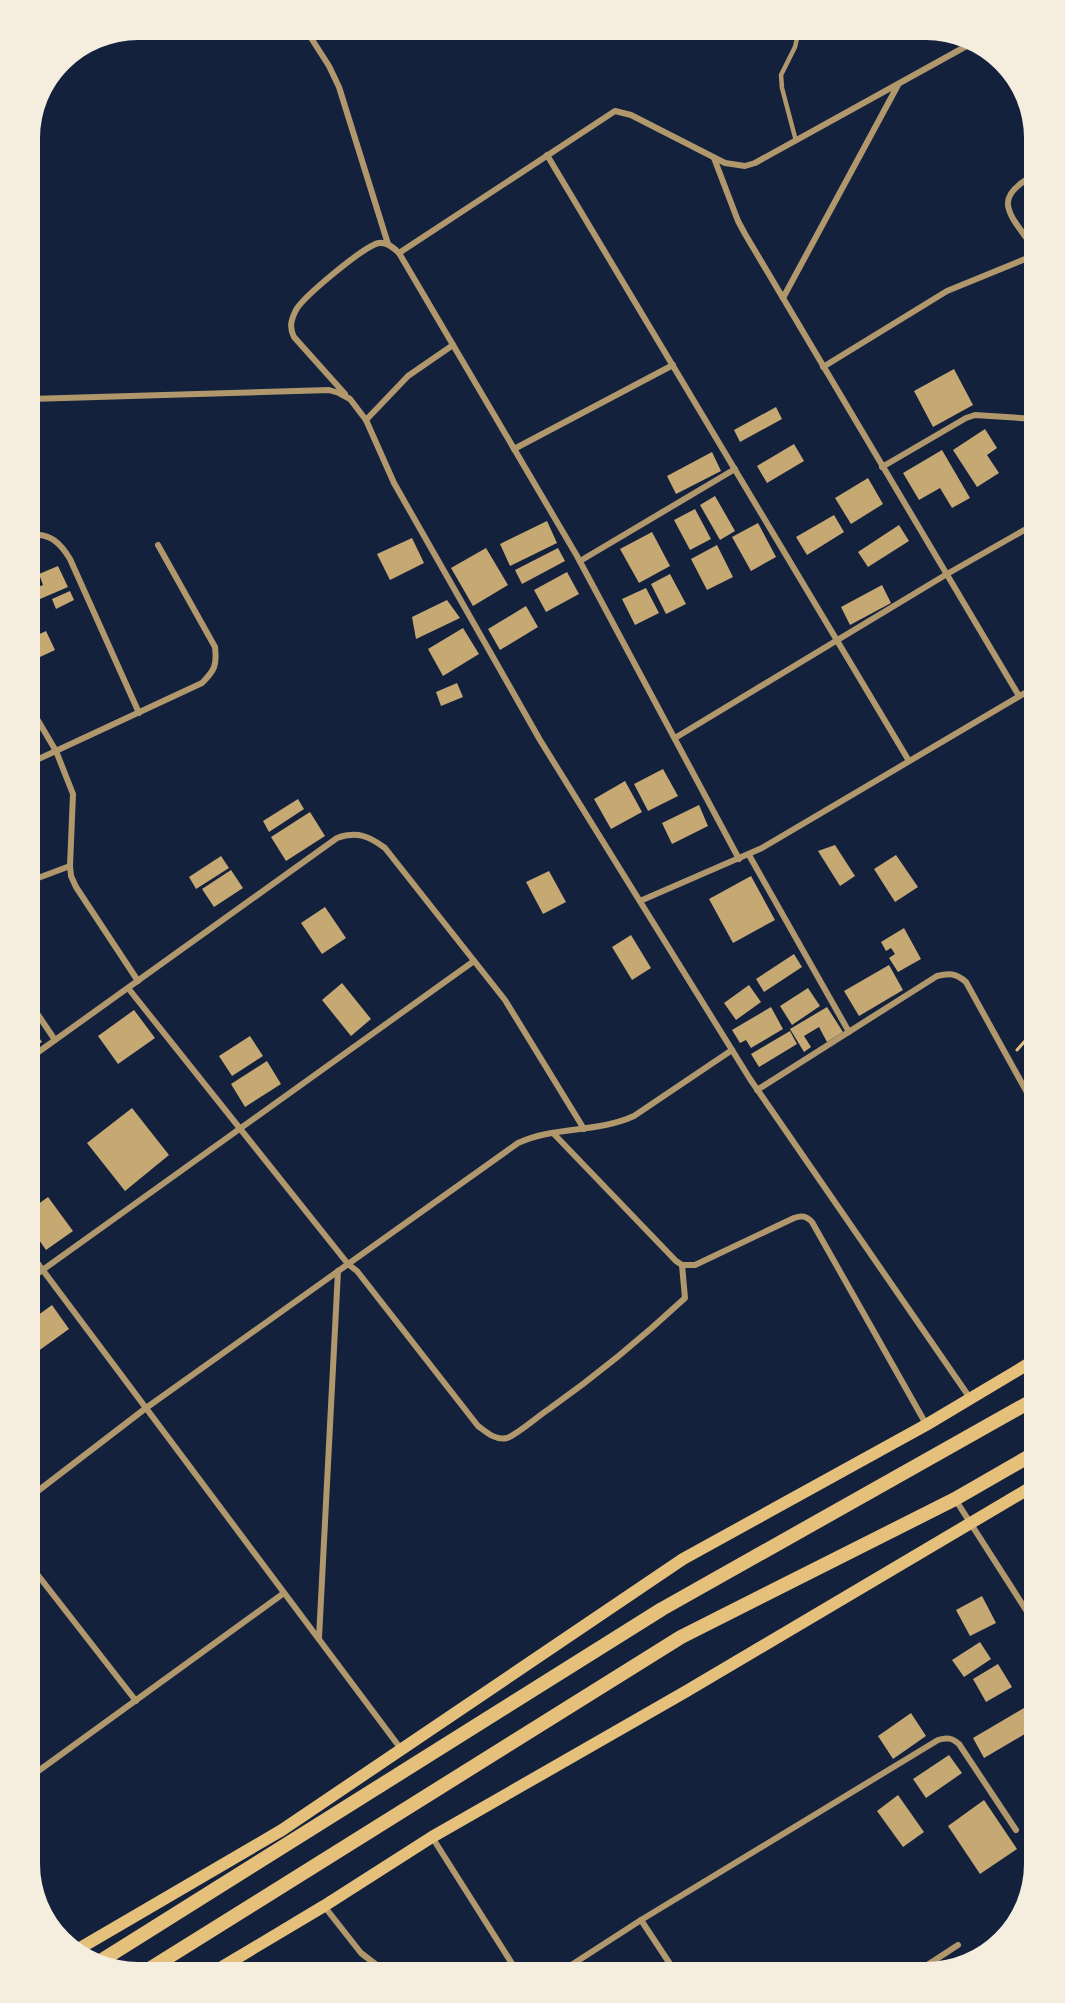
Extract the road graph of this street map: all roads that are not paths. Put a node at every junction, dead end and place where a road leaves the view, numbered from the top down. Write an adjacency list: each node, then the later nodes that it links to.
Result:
1 (313, 40): 10 (street)
2 (796, 41): 5 (lane)
3 (963, 48): 4 (street)
4 (898, 85): 5 (street); 13 (street)
5 (796, 141): 7 (street)
6 (547, 155): 7 (street); 11 (street); 15 (street)
7 (714, 157): 13 (street)
8 (1024, 182): 9 (street)
9 (1024, 234)
10 (388, 244): 11 (street); 18 (street)
11 (399, 253): 14 (street)
12 (1024, 260): 16 (street)
13 (783, 298): 16 (street)
14 (453, 345): 20 (street); 21 (street)
15 (673, 364): 21 (street); 23 (street)
16 (823, 367): 22 (street)
17 (41, 399): 18 (street)
18 (350, 399): 20 (street)
19 (1024, 418): 22 (street)
20 (366, 420): 42 (street)
21 (514, 449): 27 (street)
22 (882, 467): 28 (street)
23 (735, 469): 27 (street); 29 (street)
24 (1024, 530): 28 (street)
25 (41, 534): 32 (street)
26 (158, 545): 32 (street)
27 (580, 561): 34 (street)
28 (946, 574): 29 (street); 31 (street)
29 (837, 641): 34 (street); 37 (street)
30 (1024, 693): 31 (street)
31 (1019, 696): 37 (street)
32 (139, 713): 35 (street)
33 (41, 724): 35 (street)
34 (675, 738): 39 (street)
35 (56, 751): 36 (street); 40 (street)
36 (41, 758)
37 (909, 761): 38 (street)
38 (749, 855): 39 (street); 47 (street)
39 (739, 859): 42 (street)
40 (70, 866): 41 (street); 44 (street)
41 (41, 877)
42 (640, 902): 49 (street)
43 (474, 961): 44 (street); 53 (street); 54 (street)
44 (138, 981): 45 (street)
45 (128, 988): 48 (street); 53 (street)
46 (40, 1018): 48 (street)
47 (849, 1032): 51 (street); 52 (street)
48 (56, 1040): 50 (street)
49 (732, 1050): 52 (street); 54 (street)
50 (40, 1051)
51 (1024, 1086)
52 (758, 1090): 61 (street)
53 (239, 1128): 56 (street); 58 (street)
54 (584, 1129): 55 (street)
55 (553, 1133): 56 (street); 57 (street)
56 (348, 1264): 57 (street); 59 (street)
57 (682, 1265): 64 (street)
58 (42, 1270): 63 (street)
59 (338, 1271): 63 (street); 73 (street)
60 (1024, 1366): 61 (main road)
61 (970, 1398): 64 (main road)
62 (1024, 1405): 83 (highway)
63 (146, 1408): 66 (street); 71 (street)
64 (926, 1425): 75 (main road)
65 (1024, 1459): 68 (highway)
66 (40, 1489)
67 (1024, 1492): 69 (main road)
68 (955, 1499): 69 (street); 84 (highway)
69 (970, 1524): 72 (street); 78 (main road)
70 (40, 1578): 74 (street)
71 (284, 1593): 73 (street); 74 (street)
72 (1024, 1607)
73 (318, 1639): 75 (street)
74 (135, 1701): 76 (street)
75 (401, 1749): 82 (main road)
76 (40, 1770)
77 (1016, 1830): 80 (street)
78 (432, 1837): 79 (main road); 87 (street)
79 (324, 1906): 85 (main road); 86 (street)
80 (641, 1920): 88 (street); 89 (street)
81 (958, 1944): 90 (street)
82 (84, 1946)
83 (107, 1957)
84 (161, 1962)
85 (230, 1962)
86 (373, 1962)
87 (511, 1962)
88 (576, 1962)
89 (669, 1962)
90 (932, 1962)

